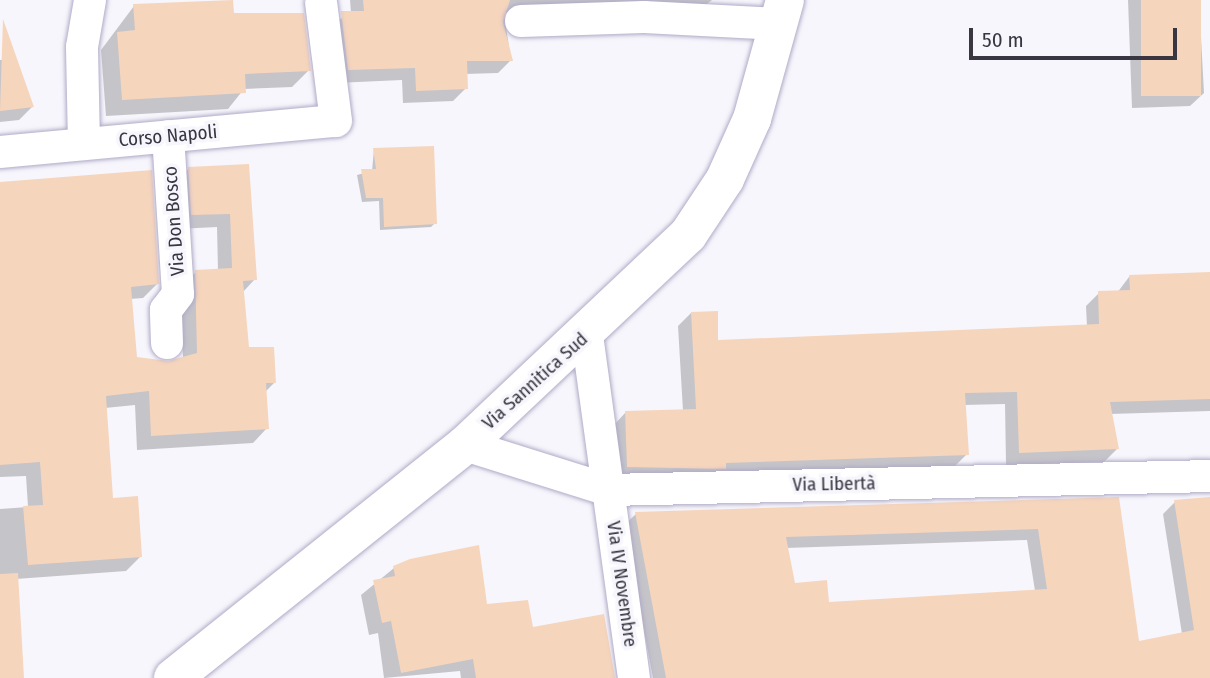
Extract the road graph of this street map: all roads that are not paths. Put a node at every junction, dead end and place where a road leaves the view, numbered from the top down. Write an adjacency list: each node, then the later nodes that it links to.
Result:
1 (90, 0): 6 (street)
2 (321, 3): 5 (street, Corso Napoli)
3 (782, 12): 4 (street); 8 (main road, Via Sannitica Sud)
4 (521, 21)
5 (168, 136): 6 (street, Corso Napoli); 9 (street, Via Don Bosco)
6 (84, 144): 7 (street, Corso Napoli)
7 (0, 152)
8 (587, 335): 10 (main road, Via Sannitica Sud); 12 (street, Via IV Novembre)
9 (167, 343)
10 (465, 444): 12 (street, Via Libertà); 13 (main road, Via Sannitica Sud)
11 (1210, 475): 12 (street, Via Libertà)
12 (609, 489): 14 (street, Via IV Novembre)
13 (173, 678)
14 (634, 678)

